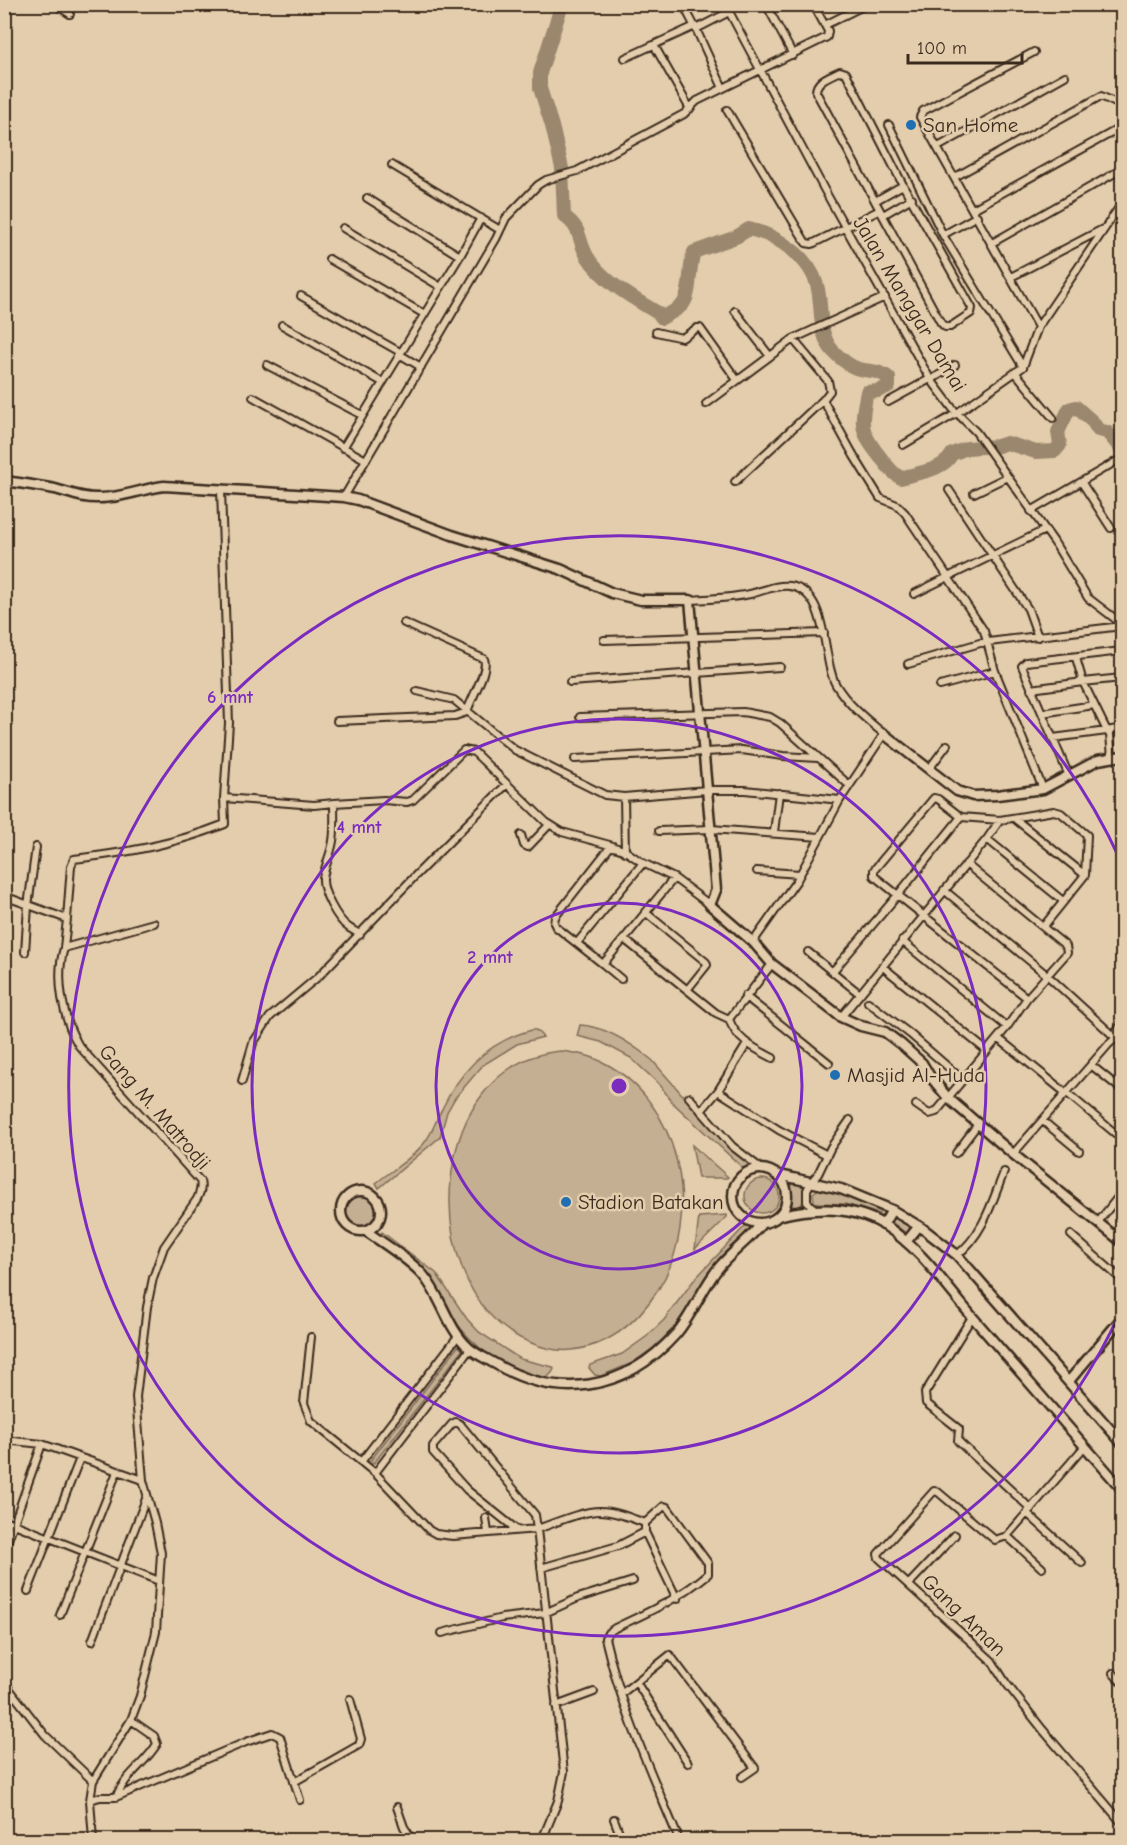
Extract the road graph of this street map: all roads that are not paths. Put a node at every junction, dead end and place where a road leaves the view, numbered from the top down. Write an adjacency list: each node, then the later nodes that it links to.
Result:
1 (55, 4): 8 (street)
2 (683, 4): 10 (street)
3 (725, 4): 7 (street, Jalan Manggar Damai)
4 (766, 4): 13 (street)
5 (813, 4): 9 (street)
6 (867, 4): 9 (street)
7 (729, 12): 10 (street); 15 (street, Jalan Manggar Damai)
8 (70, 14)
9 (825, 25): 13 (street)
10 (696, 27): 11 (street); 17 (street)
11 (654, 45): 14 (street); 19 (street)
12 (1034, 52): 23 (street)
13 (793, 55): 15 (street)
14 (625, 58)
15 (760, 72): 17 (street); 36 (street, Jalan Manggar Damai)
16 (1065, 76): 23 (street)
17 (723, 88): 19 (street)
18 (1122, 106): 26 (street)
19 (690, 109): 39 (street)
20 (727, 110): 36 (street)
21 (889, 125): 40 (street)
22 (1122, 127): 32 (street)
23 (938, 147): 26 (street)
24 (392, 165): 35 (street)
25 (1122, 169): 41 (street)
26 (955, 177): 32 (street)
27 (903, 185): 29 (street); 30 (street); 30 (street)
28 (367, 198): 42 (street)
29 (912, 198): 33 (street); 33 (street)
30 (875, 201): 33 (street)
31 (1122, 203): 37 (street)
32 (973, 209): 34 (street)
33 (881, 212): 36 (street)
34 (977, 216): 40 (street); 41 (street)
35 (481, 218): 39 (street); 42 (street)
36 (845, 226): 47 (street, Jalan Manggar Damai)
37 (1106, 227): 44 (street); 51 (street)
38 (343, 228): 45 (street)
39 (500, 230): 58 (street)
40 (943, 235): 59 (street)
41 (992, 243): 44 (street)
42 (460, 256): 45 (street)
43 (329, 259): 49 (street)
44 (1011, 277): 51 (street)
45 (441, 287): 49 (street)
46 (301, 296): 54 (street)
47 (885, 297): 53 (street); 61 (street, Jalan Manggar Damai)
48 (735, 311): 55 (street)
49 (424, 314): 54 (street)
50 (282, 325): 63 (street)
51 (1038, 327): 59 (street)
52 (656, 332): 62 (street)
53 (793, 339): 55 (street); 65 (street)
54 (399, 353): 58 (street); 63 (street)
55 (769, 355): 62 (street)
56 (267, 365): 69 (street)
57 (955, 365): 61 (street)
58 (421, 367): 74 (street)
59 (1023, 367): 60 (street)
60 (1015, 372): 68 (street); 70 (street)
61 (931, 379): 66 (street); 68 (street, Jalan Manggar Damai)
62 (737, 380): 67 (street)
63 (382, 382): 69 (street)
64 (253, 397): 72 (street)
65 (823, 400): 77 (street); 87 (street)
66 (888, 402)
67 (706, 404)
68 (957, 413): 71 (street); 75 (street, Jalan Manggar Damai)
69 (362, 415): 72 (street)
70 (1053, 418)
71 (903, 445)
72 (343, 448): 74 (street)
73 (1122, 458): 78 (street)
74 (366, 460): 82 (street)
75 (1007, 477): 81 (street); 83 (street, Jalan Manggar Damai)
76 (4, 481): 79 (street)
77 (735, 482)
78 (1082, 483): 83 (street); 84 (street)
79 (221, 490): 82 (street); 133 (street)
80 (949, 490): 86 (street)
81 (974, 493)
82 (344, 497): 89 (street)
83 (1031, 511): 85 (street, Jalan Manggar Damai)
84 (1111, 528)
85 (1045, 530): 86 (street); 91 (street, Jalan Manggar Damai)
86 (992, 555): 87 (street); 94 (street)
87 (948, 577): 88 (street); 96 (street)
88 (915, 594)
89 (690, 600): 92 (street); 93 (street)
90 (404, 623): 110 (street)
91 (1122, 625): 94 (street)
92 (824, 633): 93 (street); 117 (street)
93 (695, 636): 95 (street); 102 (street)
94 (1038, 637): 96 (street)
95 (604, 639)
96 (988, 642): 99 (street); 101 (street)
97 (1122, 651): 98 (street)
98 (1076, 658): 105 (street); 107 (street)
99 (908, 664)
100 (780, 667): 102 (street)
101 (995, 671): 106 (street); 129 (street)
102 (698, 672): 104 (street); 111 (street)
103 (1122, 678): 105 (street)
104 (570, 681)
105 (1083, 682): 107 (street); 109 (street)
106 (940, 686)
107 (1031, 689): 112 (street)
108 (417, 691): 110 (street)
109 (1094, 705): 112 (street); 116 (street)
110 (467, 712): 114 (street); 132 (street)
111 (702, 713): 113 (street); 120 (street); 123 (street)
112 (1042, 713): 118 (street)
113 (580, 717)
114 (337, 720)
115 (1122, 728): 116 (street)
116 (1107, 731): 118 (street); 122 (street)
117 (884, 734): 125 (street); 128 (street)
118 (1053, 738): 126 (street)
119 (947, 745): 125 (street)
120 (705, 752): 123 (street); 124 (street); 130 (street)
121 (1122, 756): 122 (street)
122 (1112, 757): 126 (street)
123 (819, 758): 128 (street)
124 (576, 759)
125 (929, 769): 129 (street)
126 (1069, 776): 129 (street)
127 (506, 785): 135 (street); 139 (street); 166 (street)
128 (849, 785): 134 (street)
129 (1043, 789)
130 (707, 790): 131 (street); 132 (street); 140 (street)
131 (779, 793): 134 (street); 142 (street)
132 (624, 797): 148 (street)
133 (224, 798): 135 (street); 163 (street)
134 (840, 800): 144 (street)
135 (334, 803): 166 (street)
136 (961, 817): 138 (street); 157 (street); 157 (street)
137 (1015, 819): 138 (street); 153 (street); 153 (street)
138 (1000, 820): 145 (street)
139 (549, 825): 143 (street); 146 (street)
140 (711, 829): 141 (street); 142 (street); 158 (street)
141 (659, 831)
142 (774, 832): 144 (street)
143 (521, 835)
144 (820, 837): 152 (street)
145 (987, 839): 150 (street); 159 (street)
146 (613, 846): 148 (street); 170 (street)
147 (36, 847): 160 (street)
148 (625, 852): 149 (street)
149 (643, 863): 154 (street); 170 (street)
150 (966, 864): 155 (street); 165 (street)
151 (758, 871): 152 (street)
152 (800, 874): 169 (street)
153 (1085, 875): 159 (street)
154 (674, 878): 158 (street); 161 (street)
155 (944, 890): 162 (street); 178 (street)
156 (4, 896): 160 (street)
157 (897, 896): 162 (street); 177 (street)
158 (713, 898): 169 (street)
159 (1064, 901): 165 (street)
160 (28, 906): 163 (street); 172 (street)
161 (645, 912): 167 (street); 180 (street)
162 (923, 916): 168 (street); 183 (street)
163 (67, 919): 171 (street)
164 (154, 923): 171 (street)
165 (1043, 927): 178 (street)
166 (360, 935): 198 (street)
167 (624, 939): 174 (street); 180 (street)
168 (902, 941): 176 (street); 188 (street)
169 (753, 942): 175 (street)
170 (577, 943): 174 (street)
171 (64, 948): 246 (street, Gang M. Matrodji)
172 (26, 952)
173 (808, 952): 177 (street)
174 (603, 964): 179 (street)
175 (772, 964): 182 (street); 185 (street)
176 (883, 967): 181 (street); 193 (street)
177 (833, 971): 181 (street)
178 (1048, 976): 183 (street); 189 (street)
179 (621, 979)
180 (687, 990): 186 (street)
181 (860, 994): 185 (street)
182 (745, 996): 186 (street); 195 (street)
183 (1027, 998): 188 (street)
184 (868, 1002): 197 (street)
185 (841, 1017): 203 (street)
186 (729, 1019): 192 (street)
187 (1122, 1023): 189 (street)
188 (1007, 1027): 190 (street)
189 (1113, 1035): 191 (street); 196 (street)
190 (998, 1038): 193 (street); 201 (street)
191 (1122, 1043)
192 (747, 1044): 194 (street); 199 (street)
193 (987, 1051): 197 (street)
194 (773, 1058)
195 (829, 1063)
196 (1092, 1065): 200 (street); 201 (street)
197 (963, 1080): 203 (street)
198 (242, 1081)
199 (718, 1090): 205 (street); 213 (street)
200 (1122, 1090)
201 (1064, 1092): 207 (street); 209 (street)
202 (689, 1097): 205 (street)
203 (948, 1098): 204 (street); 208 (street)
204 (916, 1105)
205 (701, 1111): 214 (street)
206 (850, 1120): 213 (street)
207 (1042, 1121): 210 (street); 212 (street)
208 (978, 1124): 211 (street); 212 (street)
209 (1122, 1139)
210 (1079, 1151)
211 (956, 1153)
212 (1013, 1154): 222 (street)
213 (827, 1155): 217 (street)
214 (763, 1170): 216 (street); 223 (street)
215 (1004, 1172): 230 (street)
216 (775, 1174): 217 (street); 221 (street)
217 (811, 1182): 219 (street); 220 (street)
218 (1122, 1192): 222 (street)
219 (815, 1209): 221 (street); 224 (street)
220 (892, 1210): 224 (street); 225 (street)
221 (778, 1216): 223 (street)
222 (1099, 1221): 229 (street)
223 (762, 1223): 236 (street)
224 (883, 1225): 228 (street)
225 (919, 1226): 228 (street); 230 (street)
226 (366, 1231): 226 (street); 234 (street)
227 (1071, 1235): 231 (street)
228 (906, 1242): 232 (street)
229 (1122, 1242)
230 (957, 1256): 237 (street)
231 (1122, 1280)
232 (972, 1317): 241 (street); 249 (street)
233 (1122, 1318): 237 (street)
234 (458, 1336): 236 (street); 243 (street)
235 (311, 1337): 243 (street)
236 (470, 1349): 245 (street)
237 (1069, 1381): 239 (street)
238 (4, 1440): 240 (street)
239 (1122, 1443)
240 (42, 1444): 242 (street); 253 (street)
241 (1085, 1446): 247 (street); 249 (street)
242 (80, 1458): 244 (street); 260 (street)
243 (361, 1462): 245 (street)
244 (117, 1472): 246 (street); 262 (street)
245 (375, 1473): 257 (street)
246 (143, 1480): 248 (street)
247 (1122, 1489)
248 (148, 1495): 264 (street); 267 (street)
249 (1029, 1511): 259 (street); 263 (street)
250 (486, 1518): 257 (street)
251 (4, 1520): 253 (street)
252 (645, 1523): 254 (street); 256 (street); 271 (street)
253 (15, 1525): 260 (street); 261 (street)
254 (537, 1529): 255 (street); 255 (street); 265 (street)
255 (517, 1530): 257 (street)
256 (645, 1532): 265 (street); 271 (street)
257 (488, 1533)
258 (955, 1535): 269 (street)
259 (1007, 1536): 266 (street); 269 (street, Gang Aman)
260 (50, 1539): 262 (street); 270 (street)
261 (4, 1551)
262 (85, 1552): 264 (street); 273 (street)
263 (1082, 1563)
264 (120, 1566): 267 (street); 275 (street)
265 (541, 1568): 272 (street)
266 (1042, 1568)
267 (159, 1581): 284 (street)
268 (633, 1581): 272 (street)
269 (909, 1584): 294 (street, Gang Aman)
270 (28, 1591)
271 (677, 1599): 281 (street)
272 (546, 1613): 274 (street); 283 (street)
273 (60, 1615)
274 (442, 1633)
275 (92, 1641)
276 (1113, 1673): 279 (street)
277 (4, 1682): 287 (street)
278 (636, 1682): 281 (street); 285 (street); 286 (street)
279 (1122, 1683)
280 (594, 1692): 283 (street)
281 (621, 1694): 295 (street)
282 (350, 1699): 288 (street)
283 (556, 1706): 298 (street)
284 (131, 1720): 287 (street); 289 (street)
285 (688, 1763)
286 (742, 1777)
287 (93, 1781): 290 (street)
288 (294, 1782): 289 (street); 291 (street)
289 (116, 1797): 290 (street)
290 (90, 1800): 297 (street)
291 (300, 1800)
292 (397, 1807): 296 (street)
293 (614, 1819): 299 (street)
294 (1122, 1823)
295 (677, 1835)
296 (409, 1839)
297 (93, 1840)
298 (542, 1840)
299 (622, 1840)

